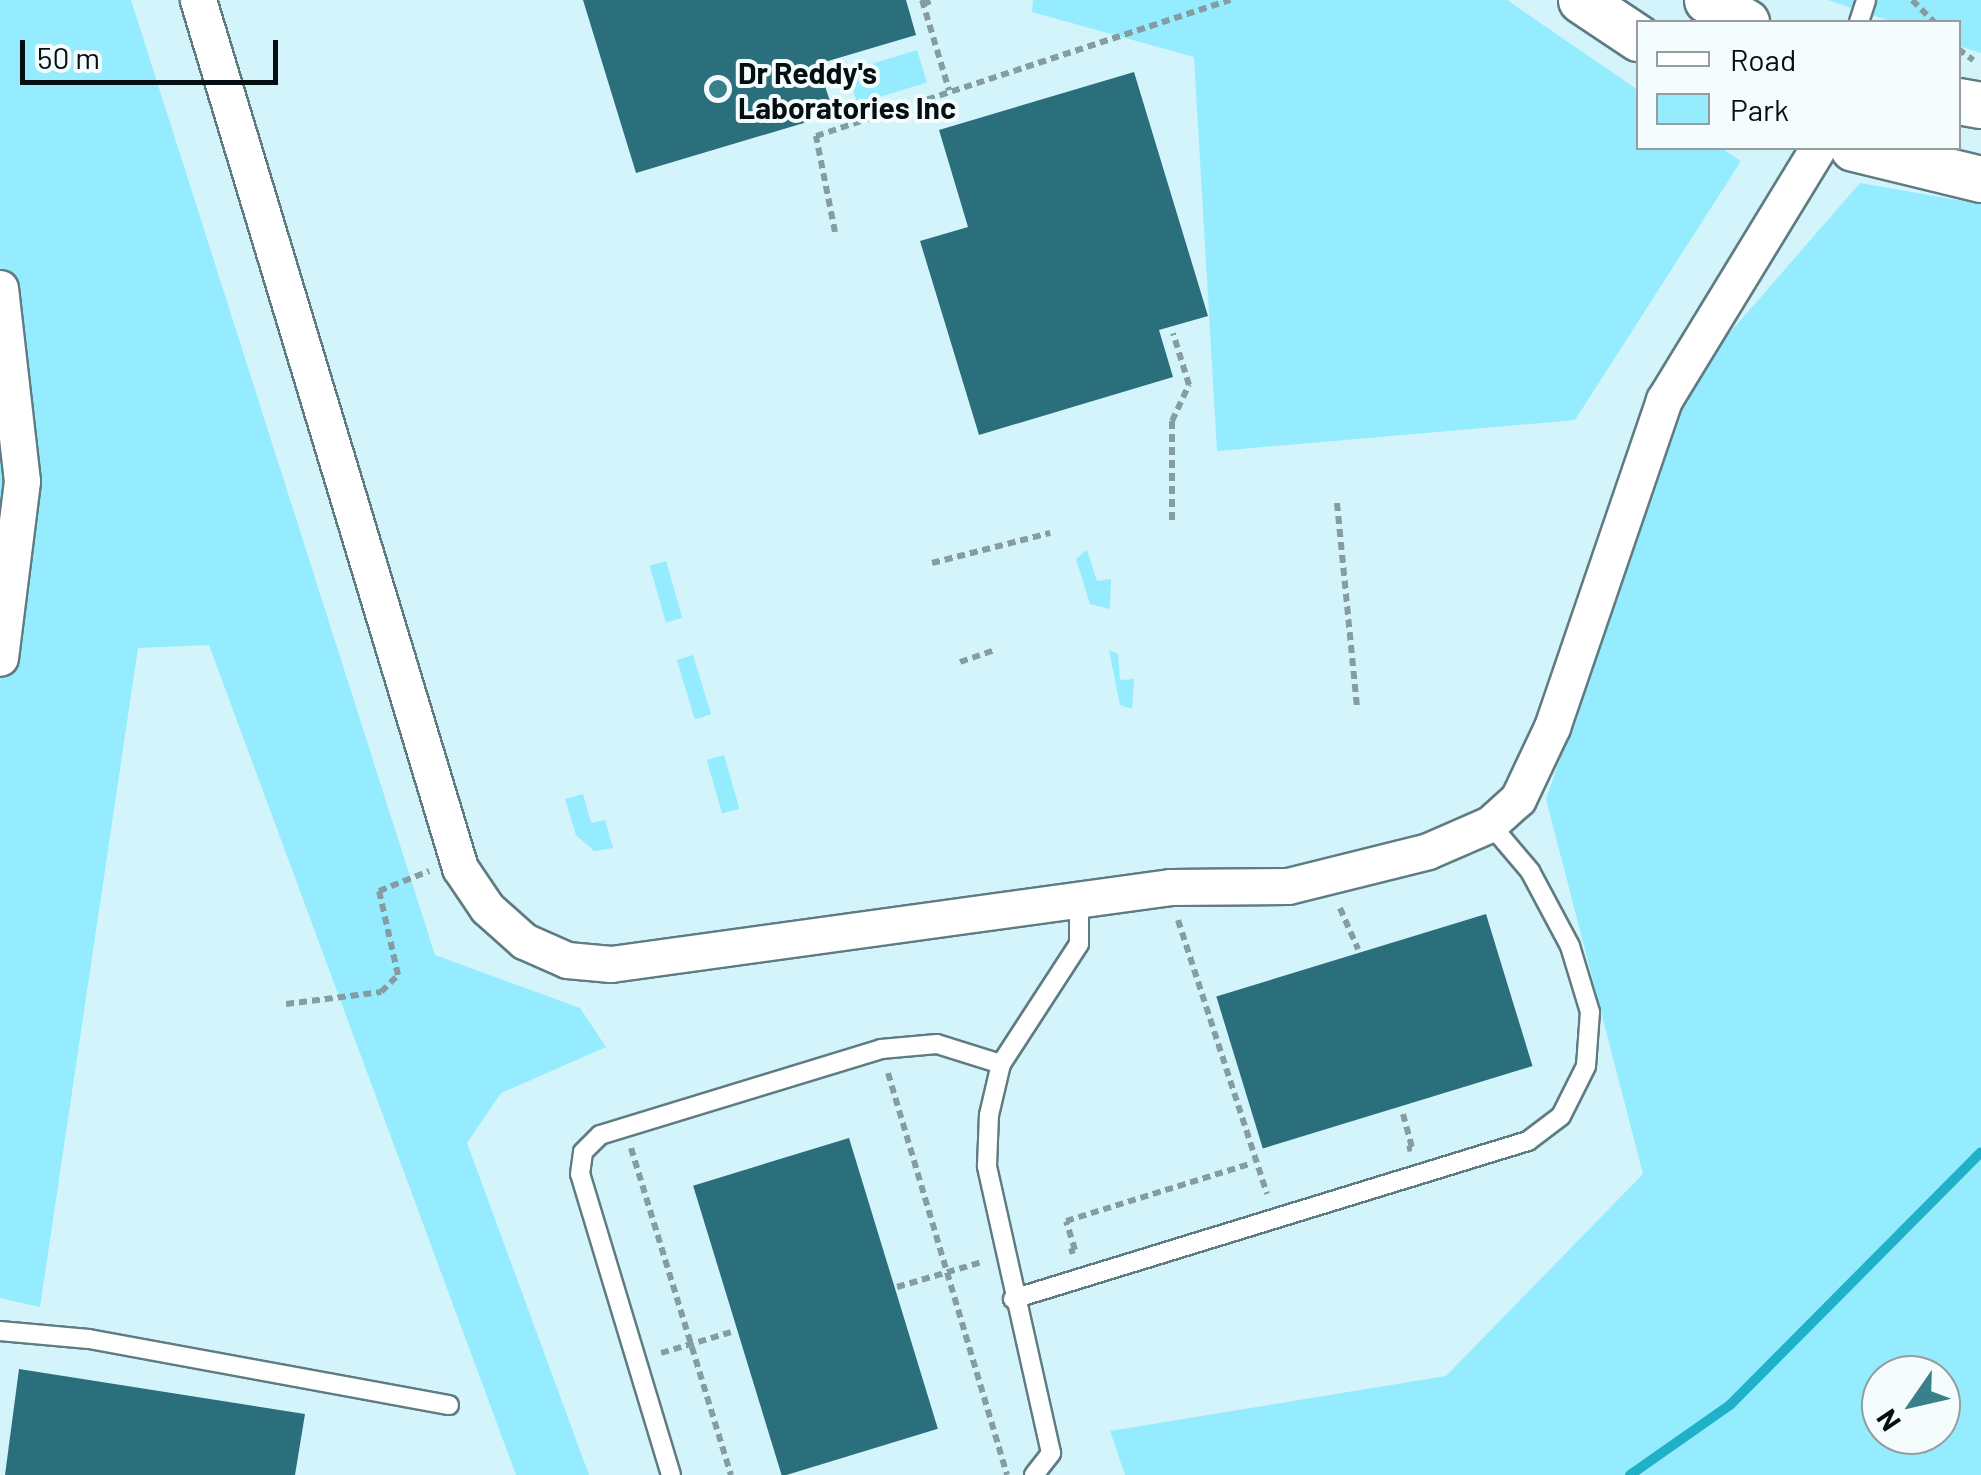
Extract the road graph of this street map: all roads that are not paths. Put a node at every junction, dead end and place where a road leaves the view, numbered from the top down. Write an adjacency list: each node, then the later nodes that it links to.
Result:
1 (198, 0): 13 (street)
2 (1581, 0): 5 (street)
3 (1706, 0): 4 (street)
4 (1742, 20)
5 (1636, 37)
6 (1817, 150): 12 (street)
7 (1861, 150): 8 (street)
8 (1981, 179)
9 (0, 288): 10 (street)
10 (3, 606): 11 (street)
11 (0, 658)
12 (1490, 824): 13 (street); 15 (lane)
13 (1079, 898): 14 (lane)
14 (1001, 1064): 15 (lane); 18 (lane)
15 (1014, 1299): 19 (lane)
16 (0, 1331): 17 (lane)
17 (449, 1405)
18 (671, 1475)
19 (1034, 1475)

